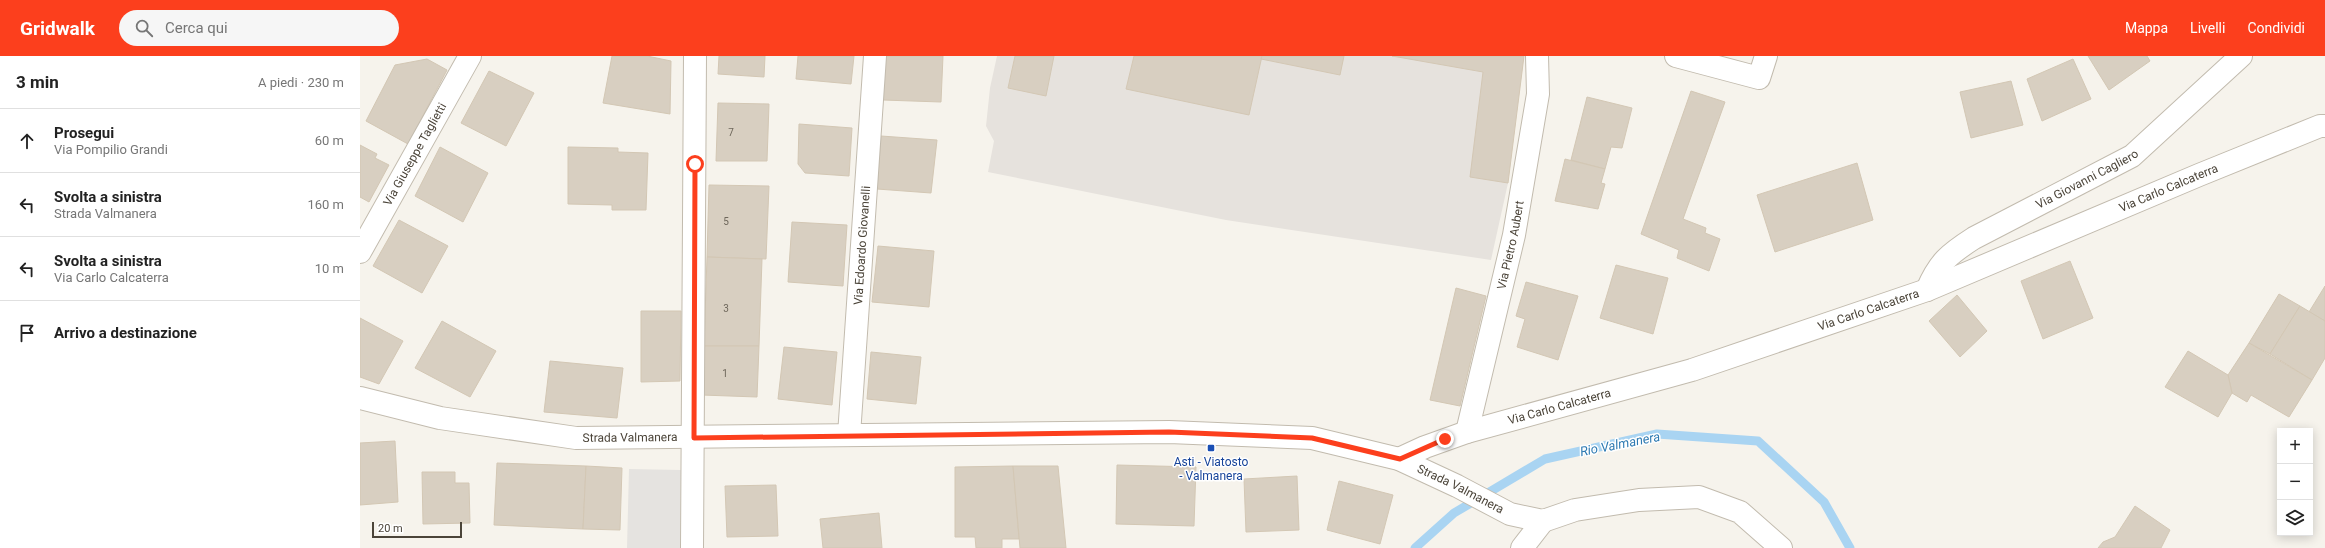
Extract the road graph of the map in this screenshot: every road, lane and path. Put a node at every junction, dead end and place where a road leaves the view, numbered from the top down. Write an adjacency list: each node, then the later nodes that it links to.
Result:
1 (470, 56): 9 (street, Via Giuseppe Taglietti)
2 (695, 56): 14 (street)
3 (875, 56): 13 (street, Via Edoardo Giovanelli)
4 (1537, 56): 12 (street, Via Pietro Aubert)
5 (1676, 56): 6 (street)
6 (1766, 56)
7 (2241, 56): 10 (street, Via Giovanni Cagliero)
8 (2325, 126): 10 (street, Via Carlo Calcaterra)
9 (360, 252)
10 (1927, 290): 12 (street, Via Carlo Calcaterra)
11 (360, 398): 14 (street, Strada Valmanera)
12 (1467, 432): 15 (street, Via Carlo Calcaterra)
13 (849, 435): 14 (street, Strada Valmanera); 15 (street, Strada Valmanera)
14 (694, 438): 17 (street)
15 (1400, 459): 16 (street, Strada Valmanera)
16 (1543, 521): 18 (street); 19 (street)
17 (692, 548)
18 (1522, 548)
19 (1781, 548)

